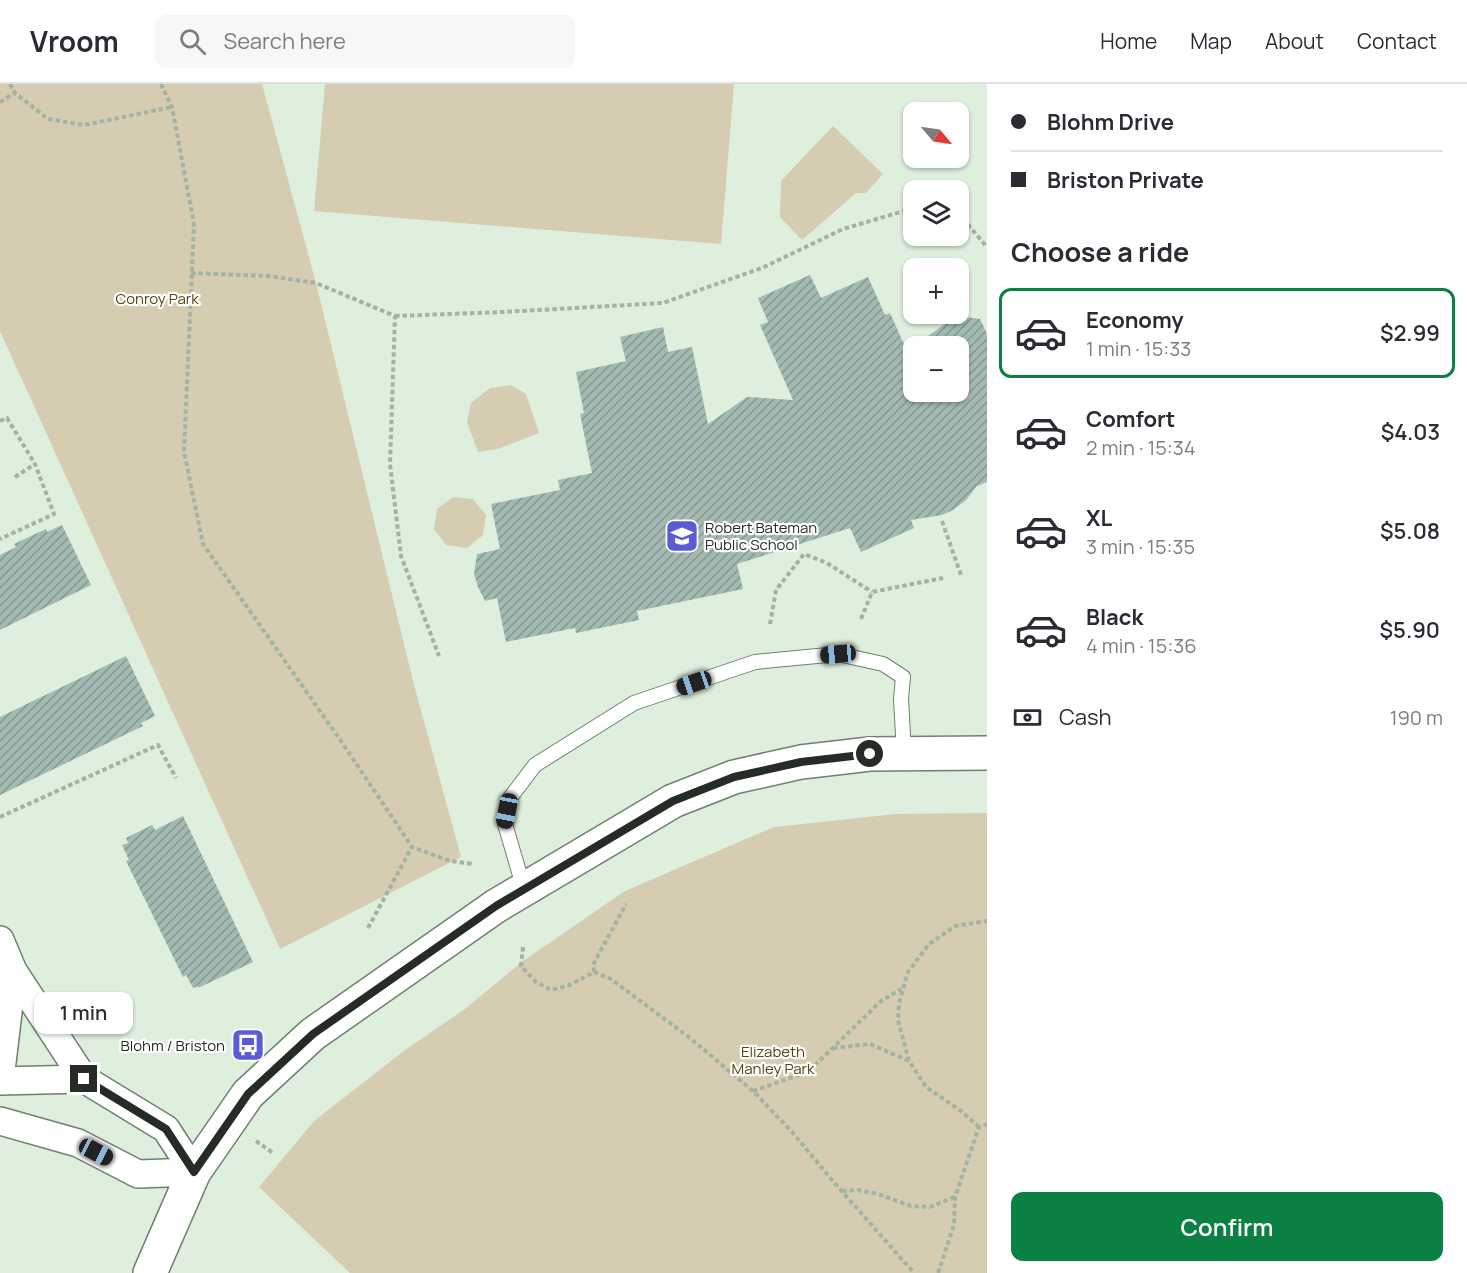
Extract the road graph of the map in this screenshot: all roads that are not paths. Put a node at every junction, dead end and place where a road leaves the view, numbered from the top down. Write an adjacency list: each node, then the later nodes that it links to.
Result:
1 (904, 753): 2 (street); 3 (street); 3 (lane)
2 (987, 753)
3 (524, 889): 9 (street)
4 (0, 940): 5 (street)
5 (13, 971): 6 (street); 7 (street)
6 (84, 1079): 7 (street); 9 (street)
7 (0, 1080)
8 (0, 1121): 9 (street)
9 (194, 1172): 10 (street)
10 (150, 1273)

